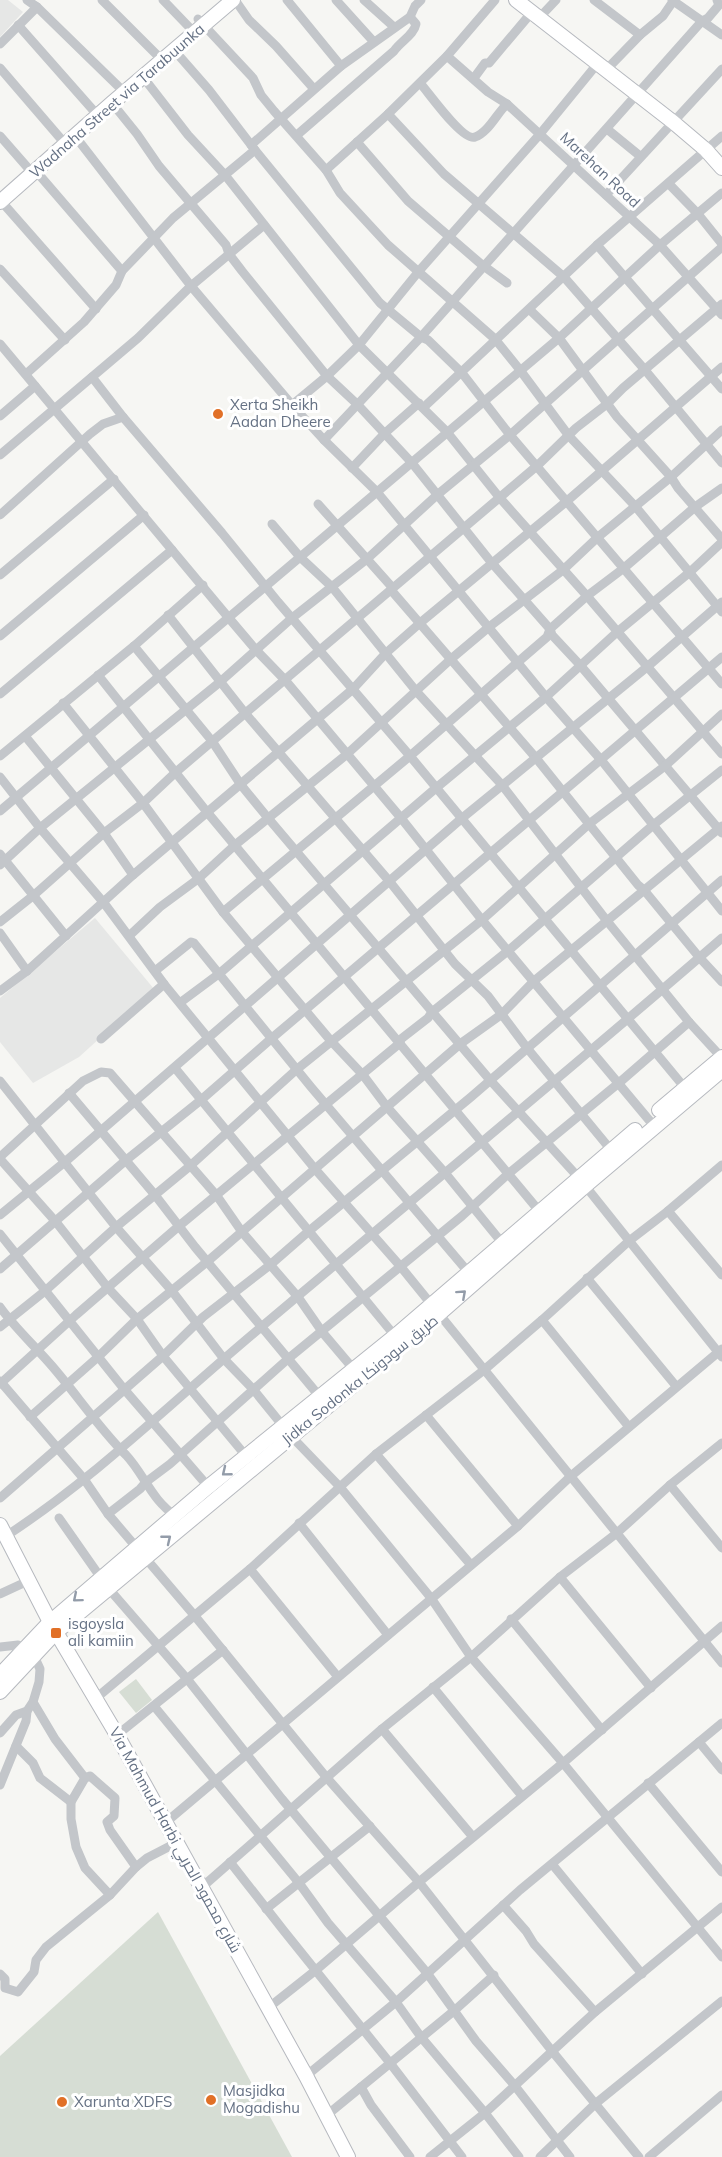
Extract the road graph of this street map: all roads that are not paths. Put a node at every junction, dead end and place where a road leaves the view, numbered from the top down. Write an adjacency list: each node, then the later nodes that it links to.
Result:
1 (27, 0): 16 (street)
2 (102, 0): 28 (street)
3 (164, 0): 20 (street)
4 (220, 0): 20 (main road)
5 (234, 0): 20 (main road, Wadnaha Street via Tarabuunka); 37 (street)
6 (287, 0): 30 (street)
7 (336, 0): 25 (street)
8 (364, 0): 22 (street)
9 (421, 0): 18 (street)
10 (495, 0): 29 (street)
11 (516, 0): 17 (main road)
12 (556, 0): 17 (street)
13 (594, 0): 23 (street)
14 (673, 0): 19 (street); 23 (street)
15 (717, 0): 19 (street)
16 (37, 7): 21 (street); 35 (street)
17 (535, 15): 31 (main road); 34 (street)
18 (410, 17): 22 (street); 47 (street)
19 (702, 21): 24 (street); 38 (street)
20 (197, 24): 27 (main road, Wadnaha Street via Tarabuunka); 28 (main road); 43 (street)
21 (18, 25): 26 (street); 41 (street)
22 (394, 27): 25 (street)
23 (640, 35): 31 (street)
24 (722, 35)
25 (373, 41): 30 (street)
26 (0, 44)
27 (174, 50): 35 (main road, Wadnaha Street via Tarabuunka); 53 (street)
28 (156, 55): 35 (main road)
29 (447, 56): 34 (street, Marehan Road); 36 (street)
30 (341, 66): 37 (street)
31 (602, 67): 38 (main road); 46 (street)
32 (0, 68): 51 (street)
33 (722, 69): 44 (street)
34 (474, 78): 40 (street, Marehan Road)
35 (131, 80): 39 (main road, Wadnaha Street via Tarabuunka); 41 (main road); 60 (street)
36 (420, 82): 40 (street); 42 (street)
37 (314, 89): 43 (street)
38 (637, 95): 44 (main road); 45 (street)
39 (112, 103): 49 (main road, Wadnaha Street via Tarabuunka); 65 (street)
40 (507, 104): 46 (street, Marehan Road)
41 (93, 110): 51 (main road)
42 (388, 114): 52 (street); 66 (street)
43 (282, 119): 47 (street); 53 (street)
44 (672, 122): 54 (main road); 55 (street)
45 (607, 129): 55 (street); 56 (street)
46 (540, 134): 56 (street, Marehan Road); 66 (street)
47 (297, 135): 59 (street)
48 (0, 136): 58 (street)
49 (75, 136): 58 (main road, Wadnaha Street via Tarabuunka); 72 (street)
50 (722, 136): 54 (street)
51 (61, 140): 58 (main road)
52 (357, 142): 59 (street); 71 (street)
53 (253, 147): 60 (street); 90 (street)
54 (706, 150): 57 (main road); 61 (street)
55 (640, 156): 63 (street)
56 (574, 167): 63 (street, Marehan Road); 70 (street)
57 (722, 168)
58 (31, 169): 64 (main road); 79 (street)
59 (326, 170): 80 (street)
60 (225, 176): 65 (street); 69 (street)
61 (669, 183): 67 (street); 68 (street)
62 (722, 193): 67 (street)
63 (606, 195): 68 (street, Marehan Road)
64 (0, 198): 88 (street)
65 (192, 203): 72 (street); 76 (street)
66 (478, 204): 70 (street); 71 (street)
67 (698, 214): 74 (street); 75 (street)
68 (630, 218): 73 (street); 74 (street, Marehan Road)
69 (264, 225): 76 (street); 100 (street)
70 (515, 233): 77 (street); 82 (street)
71 (449, 237): 77 (street); 80 (street)
72 (154, 238): 79 (street); 85 (street)
73 (597, 245): 82 (street); 83 (street)
74 (660, 245): 81 (street, Marehan Road); 83 (street)
75 (722, 245): 81 (street)
76 (229, 254): 85 (street); 109 (street)
77 (485, 266): 84 (street); 86 (street)
78 (0, 269): 96 (street)
79 (122, 271): 88 (street)
80 (419, 271): 86 (street); 90 (street)
81 (689, 276): 89 (street, Marehan Road); 92 (street)
82 (564, 277): 87 (street); 91 (street)
83 (626, 277): 87 (street); 92 (street)
84 (507, 283)
85 (191, 286): 108 (street); 116 (street)
86 (451, 302): 93 (street); 95 (street)
87 (591, 307): 94 (street); 97 (street)
88 (96, 309): 96 (street)
89 (720, 309): 98 (street)
90 (388, 310): 93 (street); 100 (street)
91 (530, 310): 94 (street); 95 (street)
92 (652, 310): 97 (street); 98 (street)
93 (421, 338): 105 (street); 106 (street)
94 (559, 338): 102 (street); 103 (street)
95 (495, 339): 103 (street); 106 (street)
96 (65, 340): 107 (street)
97 (618, 340): 102 (street); 104 (street)
98 (679, 340): 104 (street); 110 (street)
99 (0, 344): 107 (street)
100 (359, 345): 105 (street); 109 (street)
101 (722, 367): 110 (street)
102 (583, 369): 114 (street); 115 (street)
103 (520, 370): 113 (street); 114 (street)
104 (645, 370): 115 (street); 119 (street)
105 (387, 373): 117 (street); 118 (street)
106 (462, 373): 113 (street); 118 (street)
107 (27, 374): 111 (street)
108 (92, 376): 120 (street); 122 (street)
109 (327, 376): 116 (street); 117 (street)
110 (710, 377): 112 (street); 119 (street)
111 (35, 386): 120 (street); 121 (street)
112 (722, 389)
113 (483, 401): 124 (street); 126 (street)
114 (545, 402): 126 (street); 127 (street)
115 (608, 404): 127 (street); 129 (street)
116 (292, 405): 128 (street)
117 (358, 405): 125 (street); 128 (street)
118 (422, 405): 124 (street); 125 (street)
119 (675, 407): 129 (street); 131 (street)
120 (54, 409): 130 (street); 132 (street)
121 (0, 416)
122 (123, 417): 130 (street); 169 (street)
123 (722, 430): 131 (street)
124 (447, 432): 133 (street); 135 (street)
125 (385, 434): 133 (street); 137 (street)
126 (510, 435): 135 (street); 136 (street)
127 (569, 435): 136 (street); 138 (street)
128 (324, 440): 137 (street)
129 (637, 440): 138 (street); 139 (street)
130 (81, 443): 140 (street); 149 (street)
131 (706, 444): 134 (street); 139 (street)
132 (0, 455)
133 (412, 463): 142 (street); 143 (street)
134 (722, 463)
135 (475, 465): 143 (street); 144 (street)
136 (538, 465): 144 (street); 145 (street)
137 (352, 468): 142 (street)
138 (602, 469): 145 (street); 147 (street)
139 (671, 477): 147 (street); 148 (street)
140 (114, 479): 150 (street); 167 (street)
141 (722, 488): 148 (street)
142 (376, 492): 152 (street); 153 (street)
143 (437, 495): 152 (street); 154 (street)
144 (499, 497): 154 (street); 155 (street)
145 (567, 501): 155 (street); 156 (street)
146 (318, 504): 153 (street)
147 (635, 506): 156 (street); 157 (street)
148 (695, 507): 157 (street); 158 (street)
149 (0, 515)
150 (144, 515): 159 (street); 185 (street)
151 (272, 524): 160 (street)
152 (404, 525): 161 (street); 162 (street)
153 (336, 526): 160 (street); 162 (street)
154 (462, 528): 161 (street); 163 (street)
155 (530, 530): 163 (street); 165 (street)
156 (598, 537): 164 (street); 165 (street)
157 (661, 538): 164 (street); 166 (street)
158 (722, 540): 166 (street)
159 (172, 550): 168 (street); 205 (street)
160 (300, 556): 169 (street); 170 (street)
161 (429, 556): 171 (street); 172 (street)
162 (367, 559): 170 (street); 171 (street)
163 (491, 562): 172 (street); 174 (street)
164 (624, 568): 173 (street); 175 (street)
165 (563, 570): 173 (street); 174 (street)
166 (690, 572): 175 (street); 176 (street)
167 (0, 575)
168 (203, 585): 177 (street); 178 (street)
169 (265, 585): 178 (street); 179 (street)
170 (332, 587): 179 (street); 180 (street)
171 (391, 590): 180 (street); 181 (street)
172 (458, 590): 181 (street); 182 (street)
173 (587, 596): 183 (street); 184 (street)
174 (525, 600): 182 (street); 183 (street)
175 (653, 603): 184 (street); 186 (street)
176 (720, 607): 186 (street)
177 (168, 615): 187 (street); 188 (street)
178 (228, 617): 188 (street); 189 (street)
179 (292, 618): 189 (street); 190 (street)
180 (357, 619): 190 (street); 191 (street)
181 (420, 623): 191 (street); 193 (street)
182 (489, 627): 193 (street); 194 (street)
183 (550, 630): 194 (street); 195 (street)
184 (616, 633): 195 (street); 196 (street)
185 (0, 636)
186 (681, 638): 196 (street); 197 (street)
187 (134, 646): 198 (street); 199 (street)
188 (194, 646): 199 (street); 201 (street)
189 (256, 650): 200 (street); 201 (street)
190 (320, 651): 200 (street); 203 (street)
191 (386, 653): 203 (street); 204 (street)
192 (722, 657): 197 (street)
193 (451, 659): 204 (street); 206 (street)
194 (518, 662): 206 (street); 207 (street)
195 (580, 665): 207 (street); 208 (street)
196 (647, 667): 208 (street); 209 (street)
197 (709, 669): 202 (street); 209 (street)
198 (98, 675): 210 (street); 211 (street)
199 (159, 676): 211 (street); 212 (street)
200 (285, 680): 213 (street); 215 (street)
201 (220, 682): 212 (street); 213 (street)
202 (722, 684)
203 (353, 688): 215 (street); 216 (street)
204 (416, 691): 216 (street); 217 (street)
205 (0, 694)
206 (481, 694): 217 (street); 218 (street)
207 (546, 697): 218 (street); 219 (street)
208 (608, 698): 219 (street); 220 (street)
209 (674, 698): 220 (street); 221 (street)
210 (63, 703): 222 (street); 223 (street)
211 (124, 706): 222 (street); 224 (street)
212 (185, 710): 224 (street); 225 (street)
213 (245, 713): 225 (street); 226 (street)
214 (722, 714): 221 (street)
215 (317, 718): 226 (street); 228 (street)
216 (383, 723): 228 (street); 231 (street)
217 (447, 724): 229 (street); 231 (street)
218 (510, 727): 229 (street); 232 (street)
219 (573, 728): 232 (street); 233 (street)
220 (636, 731): 233 (street); 234 (street)
221 (702, 732): 227 (street); 234 (street)
222 (89, 735): 235 (street); 236 (street)
223 (25, 736): 230 (street); 235 (street)
224 (149, 739): 236 (street); 238 (street)
225 (212, 741): 238 (street); 240 (street)
226 (279, 752): 240 (street); 243 (street)
227 (722, 754)
228 (346, 755): 241 (street); 243 (street)
229 (475, 755): 242 (street); 244 (street)
230 (0, 756)
231 (410, 756): 241 (street); 244 (street)
232 (536, 758): 242 (street); 245 (street)
233 (602, 761): 245 (street); 246 (street)
234 (665, 766): 246 (street); 247 (street)
235 (51, 768): 248 (street); 249 (street)
236 (115, 769): 249 (street); 250 (street)
237 (722, 770): 247 (street)
238 (176, 772): 250 (street); 252 (street)
239 (0, 777): 248 (street)
240 (241, 785): 252 (street); 253 (street)
241 (372, 785): 254 (street); 255 (street)
242 (502, 785): 256 (street); 257 (street)
243 (308, 786): 253 (street); 254 (street)
244 (436, 788): 255 (street); 256 (street)
245 (563, 792): 257 (street); 258 (street)
246 (629, 794): 258 (street); 259 (street)
247 (690, 796): 259 (street); 261 (street)
248 (16, 797): 251 (street); 260 (street)
249 (77, 800): 260 (street); 262 (street)
250 (143, 803): 262 (street); 263 (street)
251 (0, 811)
252 (207, 812): 263 (street); 264 (street)
253 (268, 818): 264 (street); 266 (street)
254 (335, 818): 266 (street); 267 (street)
255 (401, 818): 265 (street); 267 (street)
256 (461, 819): 265 (street); 268 (street)
257 (529, 821): 268 (street); 269 (street)
258 (589, 824): 269 (street); 270 (street)
259 (652, 826): 270 (street); 272 (street)
260 (40, 828): 271 (street); 273 (street)
261 (721, 829): 272 (street)
262 (104, 833): 273 (street); 274 (street)
263 (172, 843): 274 (street); 275 (street)
264 (235, 845): 275 (street); 276 (street)
265 (426, 850): 278 (street); 280 (street)
266 (296, 851): 276 (street); 279 (street)
267 (364, 851): 278 (street); 279 (street)
268 (490, 853): 280 (street); 281 (street)
269 (555, 854): 281 (street); 282 (street)
270 (615, 857): 282 (street); 283 (street)
271 (2, 860): 285 (street)
272 (681, 860): 283 (street); 284 (street)
273 (70, 864): 285 (street); 286 (street)
274 (133, 875): 286 (street)
275 (198, 879): 288 (street); 299 (street)
276 (263, 879): 288 (street); 289 (street)
277 (722, 880): 284 (street)
278 (390, 882): 290 (street); 291 (street)
279 (324, 885): 289 (street); 290 (street)
280 (454, 885): 291 (street); 293 (street)
281 (519, 887): 292 (street); 293 (street)
282 (582, 888): 292 (street); 294 (street)
283 (645, 890): 294 (street); 296 (street)
284 (707, 893): 287 (street); 296 (street)
285 (34, 895): 295 (street); 298 (street)
286 (104, 903): 298 (street); 299 (street)
287 (722, 911)
288 (223, 912): 302 (street)
289 (291, 912): 301 (street); 302 (street)
290 (351, 915): 301 (street); 303 (street)
291 (417, 915): 303 (street); 304 (street)
292 (545, 918): 305 (street); 306 (street)
293 (482, 920): 304 (street); 305 (street)
294 (607, 921): 306 (street); 307 (street)
295 (0, 922)
296 (672, 922): 307 (street); 308 (street)
297 (0, 933): 309 (street)
298 (66, 936): 309 (street)
299 (129, 936): 310 (street)
300 (722, 938): 308 (street)
301 (316, 943): 312 (street); 313 (street)
302 (252, 945): 311 (street); 312 (street)
303 (378, 948): 313 (street); 315 (street)
304 (443, 950): 314 (street); 315 (street)
305 (508, 950): 314 (street); 316 (street)
306 (571, 950): 316 (street); 319 (street)
307 (635, 956): 319 (street); 320 (street)
308 (699, 957): 317 (street); 320 (street)
309 (27, 971): 321 (street)
310 (155, 971): 311 (street); 318 (street)
311 (220, 973): 322 (street); 323 (street)
312 (279, 977): 323 (street); 325 (street)
313 (346, 977): 324 (street); 325 (street)
314 (472, 979): 326 (street); 327 (street)
315 (406, 980): 324 (street); 326 (street)
316 (534, 981): 327 (street); 328 (street)
317 (722, 982)
318 (164, 984): 322 (street); 333 (street)
319 (600, 985): 328 (street); 329 (street)
320 (663, 990): 329 (street); 330 (street)
321 (0, 991)
322 (181, 1002): 331 (street)
323 (245, 1005): 331 (street); 332 (street)
324 (372, 1009): 334 (street); 335 (street)
325 (306, 1010): 332 (street); 334 (street)
326 (432, 1012): 335 (street); 336 (street)
327 (502, 1014): 336 (street); 337 (street)
328 (564, 1017): 337 (street); 338 (street)
329 (628, 1018): 338 (street); 339 (street)
330 (689, 1022): 339 (street); 340 (street)
331 (210, 1038): 341 (street); 344 (street)
332 (272, 1038): 342 (street); 344 (street)
333 (101, 1039)
334 (331, 1041): 342 (street); 345 (street)
335 (400, 1043): 345 (street); 346 (street)
336 (460, 1044): 346 (street); 347 (street)
337 (527, 1048): 347 (street); 349 (street)
338 (592, 1049): 349 (street); 350 (street)
339 (654, 1052): 350 (street); 351 (street)
340 (722, 1058): 351 (main road, Jidka Sodonka طريق سودونكا)
341 (175, 1068): 354 (street); 356 (street)
342 (296, 1070): 357 (street); 358 (street)
343 (722, 1070): 363 (main road, Jidka Sodonka طريق سودونكا)
344 (235, 1071): 354 (street); 357 (street)
345 (363, 1075): 358 (street); 359 (street)
346 (426, 1075): 359 (street); 360 (street)
347 (490, 1080): 360 (street); 361 (street)
348 (0, 1081): 352 (street)
349 (555, 1081): 361 (street); 362 (street)
350 (620, 1082): 362 (street); 363 (street)
351 (685, 1089): 363 (main road, Jidka Sodonka طريق سودونكا)
352 (9, 1093): 355 (street); 364 (street)
353 (69, 1093): 356 (street); 364 (street); 365 (street)
354 (201, 1100): 366 (street); 367 (street)
355 (0, 1101)
356 (135, 1101): 365 (street); 366 (street)
357 (261, 1101): 367 (street); 368 (street)
358 (326, 1104): 368 (street); 369 (street)
359 (387, 1107): 369 (street); 370 (street)
360 (455, 1109): 370 (street); 371 (street)
361 (518, 1111): 371 (street); 372 (street)
362 (581, 1113): 372 (street); 373 (street)
363 (652, 1122): 373 (main road, Jidka Sodonka طريق سودونكا); 384 (main road, Jidka Sodonka طريق سودونكا)
364 (35, 1124): 374 (street); 375 (street)
365 (101, 1131): 375 (street); 376 (street)
366 (161, 1132): 376 (street); 378 (street)
367 (228, 1132): 377 (street); 378 (street)
368 (289, 1136): 377 (street); 379 (street)
369 (353, 1137): 379 (street); 381 (street)
370 (418, 1141): 381 (street); 382 (street)
371 (483, 1143): 382 (street); 383 (street)
372 (547, 1143): 383 (street); 384 (street)
373 (611, 1150): 384 (main road, Jidka Sodonka طريق سودونكا)
374 (0, 1158): 385 (street)
375 (66, 1161): 385 (street); 386 (street)
376 (125, 1161): 386 (street); 387 (street)
377 (254, 1165): 388 (street); 389 (street)
378 (190, 1166): 387 (street); 388 (street)
379 (315, 1169): 389 (street); 390 (street)
380 (720, 1169): 393 (street)
381 (382, 1171): 390 (street); 391 (street)
382 (446, 1173): 391 (street); 392 (street)
383 (508, 1173): 392 (street); 394 (street)
384 (582, 1182): 394 (main road, Jidka Sodonka طريق سودونكا); 404 (street); 424 (main road, Jidka Sodonka طريق سودونكا, one-way to 384)
385 (28, 1190): 395 (street); 396 (street)
386 (88, 1192): 396 (street); 398 (street)
387 (155, 1195): 397 (street); 398 (street)
388 (217, 1196): 397 (street); 400 (street)
389 (280, 1198): 399 (street); 400 (street)
390 (344, 1203): 399 (street); 402 (street)
391 (409, 1204): 402 (street); 403 (street)
392 (472, 1207): 403 (street); 405 (street)
393 (668, 1211): 404 (street); 415 (street)
394 (540, 1212): 405 (main road, Jidka Sodonka طريق سودونكا)
395 (0, 1215)
396 (56, 1222): 406 (street); 407 (street)
397 (179, 1226): 408 (street); 409 (street)
398 (117, 1227): 407 (street); 408 (street)
399 (309, 1231): 410 (street); 411 (street)
400 (242, 1232): 409 (street); 410 (street)
401 (0, 1234): 406 (street)
402 (371, 1235): 411 (street); 412 (street)
403 (437, 1235): 412 (street); 414 (street)
404 (629, 1241): 416 (street); 435 (street)
405 (503, 1244): 414 (main road, Jidka Sodonka طريق سودونكا)
406 (18, 1254): 413 (street); 418 (street)
407 (84, 1257): 417 (street); 418 (street)
408 (143, 1258): 417 (street); 419 (street)
409 (208, 1261): 419 (street); 420 (street)
410 (270, 1265): 420 (street); 421 (street)
411 (335, 1266): 421 (street); 422 (street)
412 (401, 1267): 422 (street); 424 (street)
413 (0, 1269)
414 (469, 1273): 424 (main road, Jidka Sodonka طريق سودونكا)
415 (722, 1275)
416 (587, 1278): 427 (street); 444 (street)
417 (108, 1288): 425 (street); 428 (street)
418 (45, 1291): 426 (street); 428 (street)
419 (172, 1291): 425 (street); 429 (street)
420 (234, 1294): 429 (street); 431 (street)
421 (298, 1297): 431 (street); 432 (street)
422 (363, 1298): 432 (street); 433 (street)
423 (0, 1307): 426 (street)
424 (435, 1310): 433 (main road, Jidka Sodonka طريق سودونكا); 440 (street); 441 (main road, Jidka Sodonka طريق سودونكا)
425 (137, 1319): 436 (street); 437 (street)
426 (9, 1320): 430 (street); 434 (street)
427 (542, 1320): 440 (street); 454 (street)
428 (70, 1321): 434 (street); 437 (street)
429 (197, 1323): 436 (street); 439 (street)
430 (0, 1327)
431 (261, 1327): 438 (street); 439 (street)
432 (322, 1333): 438 (street); 441 (street)
433 (395, 1336): 441 (main road, Jidka Sodonka طريق سودونكا)
434 (38, 1350): 442 (street); 443 (street)
435 (721, 1353): 444 (street)
436 (163, 1356): 445 (street); 446 (street)
437 (98, 1357): 443 (street); 446 (street)
438 (289, 1358): 447 (street); 448 (street)
439 (224, 1359): 445 (street); 447 (street)
440 (484, 1370): 449 (street); 462 (street)
441 (357, 1374): 448 (main road, Jidka Sodonka طريق سودونكا); 455 (main road, Jidka Sodonka طريق سودونكا)
442 (0, 1382): 451 (street)
443 (67, 1384): 450 (street); 451 (street)
444 (676, 1386): 454 (street)
445 (190, 1388): 452 (street); 453 (street)
446 (124, 1389): 450 (street); 453 (street)
447 (253, 1389): 452 (street); 455 (street)
448 (320, 1397): 455 (main road, Jidka Sodonka طريق سودونكا)
449 (426, 1414): 460 (street); 473 (street)
450 (93, 1416): 457 (street); 458 (street)
451 (30, 1417): 457 (street)
452 (218, 1421): 459 (street); 461 (street)
453 (151, 1422): 458 (street); 459 (street)
454 (629, 1427): 462 (street)
455 (287, 1431): 461 (main road, Jidka Sodonka طريق سودونكا); 466 (street); 467 (main road, Jidka Sodonka طريق سودونكا)
456 (721, 1446): 465 (street)
457 (56, 1448): 463 (street); 468 (street)
458 (120, 1450): 463 (street); 464 (street)
459 (180, 1454): 464 (street); 467 (street)
460 (376, 1454): 466 (street); 478 (street)
461 (246, 1456): 467 (main road, Jidka Sodonka طريق سودونكا, one-way to 467)
462 (571, 1476): 473 (street); 475 (street)
463 (84, 1479): 469 (street); 474 (street)
464 (146, 1482): 469 (street); 470 (street)
465 (670, 1485): 475 (street); 476 (street)
466 (340, 1487): 472 (street); 484 (street)
467 (214, 1491): 470 (main road, Jidka Sodonka طريق سودونكا); 477 (main road, Jidka Sodonka طريق سودونكا, one-way to 467)
468 (0, 1498)
469 (108, 1514): 477 (street)
470 (176, 1516): 477 (main road, Jidka Sodonka طريق سودونكا)
471 (59, 1518): 482 (street)
472 (299, 1522): 479 (street); 489 (street)
473 (518, 1526): 478 (street)
474 (3, 1530): 481 (main road, Via Mahmud Harbi شارع محمود الحربي)
475 (617, 1533): 480 (street); 490 (street)
476 (722, 1548)
477 (141, 1552): 482 (main road, Jidka Sodonka طريق سودونكا); 485 (street)
478 (471, 1565): 484 (street)
479 (250, 1569): 485 (street); 498 (street)
480 (560, 1577): 486 (street); 501 (street)
481 (28, 1581): 483 (street); 488 (main road, Via Mahmud Harbi شارع محمود الحربي)
482 (105, 1583): 488 (main road, Jidka Sodonka طريق سودونكا); 491 (street)
483 (0, 1594)
484 (431, 1598): 489 (street); 495 (street)
485 (194, 1615): 491 (street); 493 (street)
486 (511, 1619): 495 (street); 510 (street)
487 (722, 1626): 490 (street)
488 (53, 1627): 494 (main road, Jidka Sodonka طريق سودونكا); 503 (main road, Via Mahmud Harbi شارع محمود الحربي)
489 (388, 1635): 498 (street)
490 (704, 1643): 496 (street); 501 (street)
491 (157, 1646): 499 (street); 503 (street)
492 (0, 1647): 494 (street)
493 (223, 1650): 499 (street); 508 (street)
494 (31, 1652): 497 (main road, Jidka Sodonka طريق سودونكا); 502 (main road, Jidka Sodonka طريق سودونكا); 504 (street)
495 (471, 1657): 500 (street); 516 (street)
496 (722, 1663)
497 (0, 1675)
498 (338, 1677): 508 (street)
499 (188, 1680): 505 (street); 515 (street)
500 (433, 1687): 509 (street); 523 (street)
501 (651, 1688): 510 (street)
502 (0, 1692)
503 (95, 1699): 512 (main road, Via Mahmud Harbi شارع محمود الحربي)
504 (33, 1702): 506 (street); 518 (street)
505 (154, 1706): 512 (street); 520 (street)
506 (27, 1711): 511 (street); 514 (street)
507 (722, 1723): 513 (street)
508 (282, 1724): 515 (street); 519 (street)
509 (382, 1729): 519 (street); 530 (street)
510 (602, 1730): 516 (street)
511 (0, 1733)
512 (117, 1735): 527 (main road, Via Mahmud Harbi شارع محمود الحربي)
513 (699, 1742): 517 (street); 521 (street)
514 (16, 1746): 522 (street); 524 (street)
515 (248, 1754): 520 (street); 525 (street)
516 (563, 1763): 523 (street); 526 (street)
517 (722, 1770)
518 (86, 1778): 524 (street); 535 (street)
519 (327, 1778): 525 (street); 528 (street)
520 (214, 1782): 527 (street); 529 (street)
521 (648, 1783): 526 (street); 536 (street)
522 (0, 1785)
523 (522, 1796): 530 (street)
524 (71, 1802): 540 (street)
525 (292, 1810): 529 (street); 532 (street)
526 (607, 1816): 534 (street); 545 (street)
527 (165, 1823): 531 (main road, Via Mahmud Harbi شارع محمود الحربي)
528 (370, 1826): 532 (street); 537 (street)
529 (259, 1837): 533 (street); 538 (street)
530 (473, 1837): 537 (street)
531 (176, 1843): 535 (street); 539 (main road, Via Mahmud Harbi شارع محمود الحربي)
532 (330, 1857): 538 (street); 544 (street)
533 (230, 1862): 539 (street); 543 (street)
534 (552, 1864): 541 (street); 552 (street)
535 (136, 1867): 540 (street)
536 (722, 1872)
537 (419, 1882): 544 (street); 546 (street)
538 (299, 1883): 543 (street); 547 (street)
539 (201, 1888): 556 (main road, Via Mahmud Harbi شارع محمود الحربي)
540 (110, 1895): 551 (street)
541 (503, 1905): 546 (street); 558 (street)
542 (722, 1907): 545 (street)
543 (266, 1909): 549 (street)
544 (380, 1917): 547 (street); 550 (street)
545 (697, 1928): 548 (street); 552 (street)
546 (465, 1940): 550 (street); 553 (street)
547 (346, 1944): 549 (street); 555 (street)
548 (722, 1957)
549 (316, 1970): 556 (street); 559 (street)
550 (427, 1973): 555 (street); 557 (street)
551 (0, 1974)
552 (642, 1974): 558 (street)
553 (494, 1975): 557 (street); 561 (street)
554 (722, 2001): 567 (street)
555 (396, 2002): 559 (street); 560 (street)
556 (268, 2008): 563 (main road, Via Mahmud Harbi شارع محمود الحربي)
557 (455, 2010): 560 (street); 564 (street)
558 (595, 2012): 561 (street)
559 (363, 2029): 562 (street); 563 (street)
560 (421, 2037): 562 (street); 568 (street)
561 (552, 2051): 564 (street); 567 (street)
562 (390, 2063): 565 (street); 571 (street)
563 (306, 2076): 569 (main road, Via Mahmud Harbi شارع محمود الحربي)
564 (515, 2086): 568 (street); 570 (street)
565 (361, 2087): 569 (street); 573 (street)
566 (722, 2095): 580 (street)
567 (596, 2104): 570 (street); 579 (street)
568 (485, 2113): 571 (street); 576 (street)
569 (327, 2115): 572 (main road, Via Mahmud Harbi شارع محمود الحربي)
570 (557, 2140): 577 (street); 578 (street)
571 (452, 2141): 574 (street); 575 (street)
572 (348, 2157)
573 (410, 2157)
574 (430, 2157)
575 (462, 2157)
576 (519, 2157)
577 (540, 2157)
578 (570, 2157)
579 (639, 2157)
580 (649, 2157)

